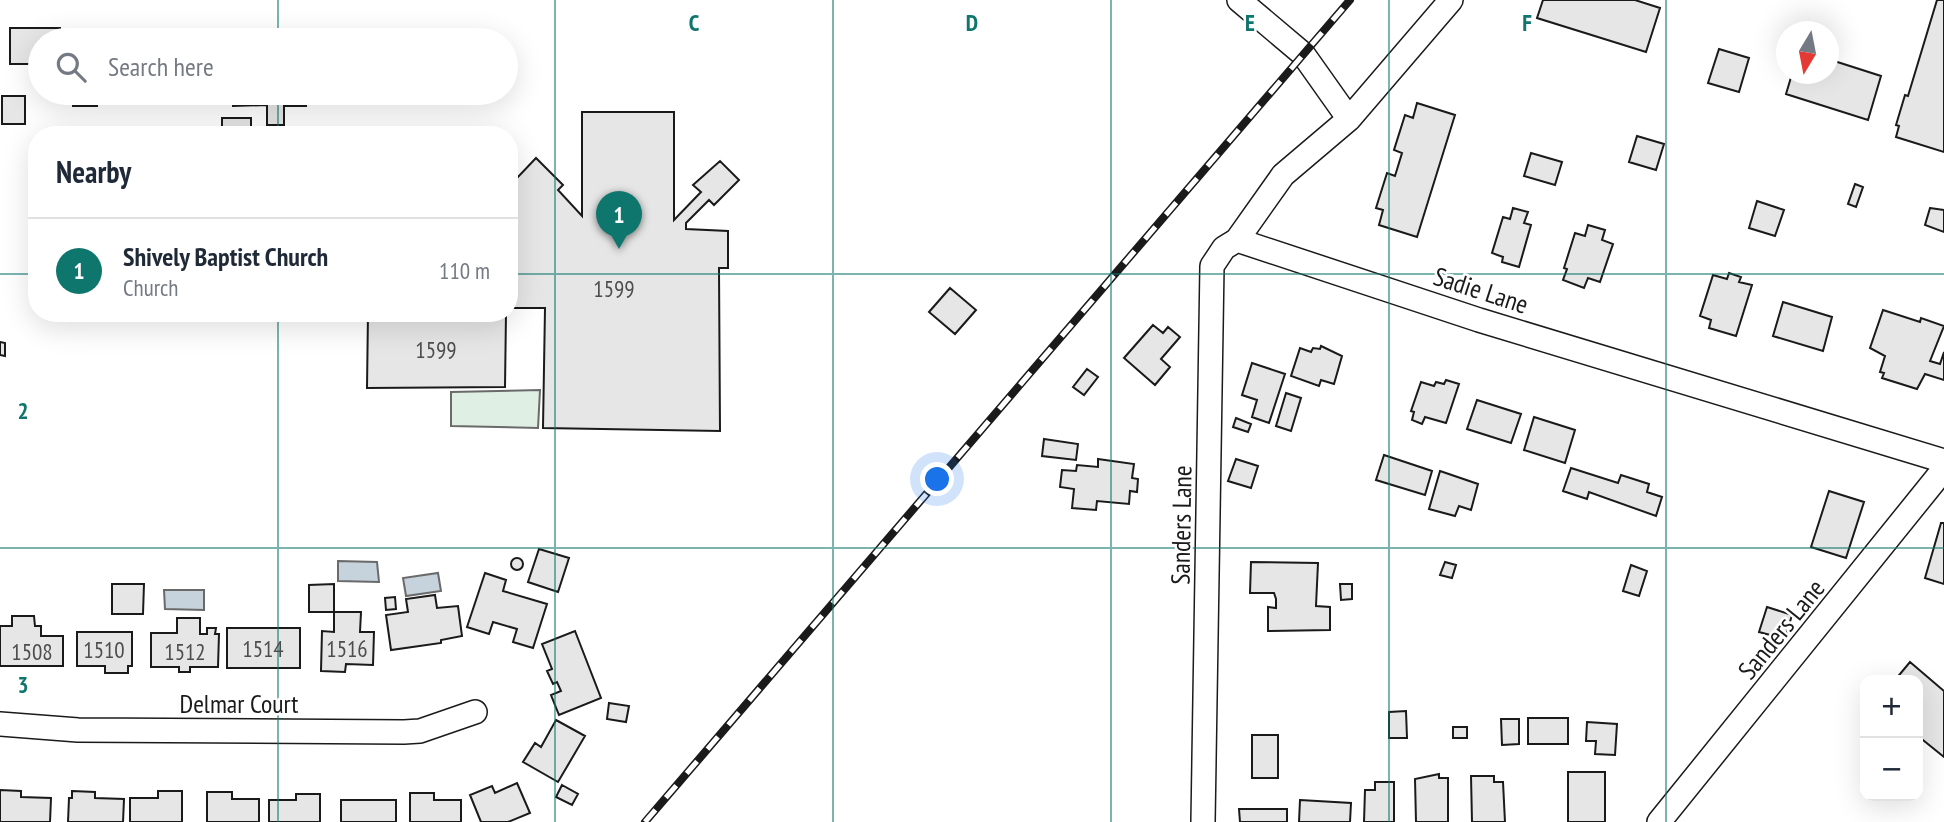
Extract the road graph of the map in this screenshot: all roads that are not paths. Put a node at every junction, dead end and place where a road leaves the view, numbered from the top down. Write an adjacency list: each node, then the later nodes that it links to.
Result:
1 (1240, 0): 3 (street)
2 (1451, 0): 3 (street)
3 (1349, 119): 4 (street)
4 (1237, 240): 5 (street, Sadie Lane); 9 (street, Sanders Lane)
5 (1944, 461)
6 (1944, 470): 10 (street, Sanders Lane)
7 (475, 712): 8 (street, Delmar Court)
8 (0, 724)
9 (1203, 822)
10 (1659, 822)

